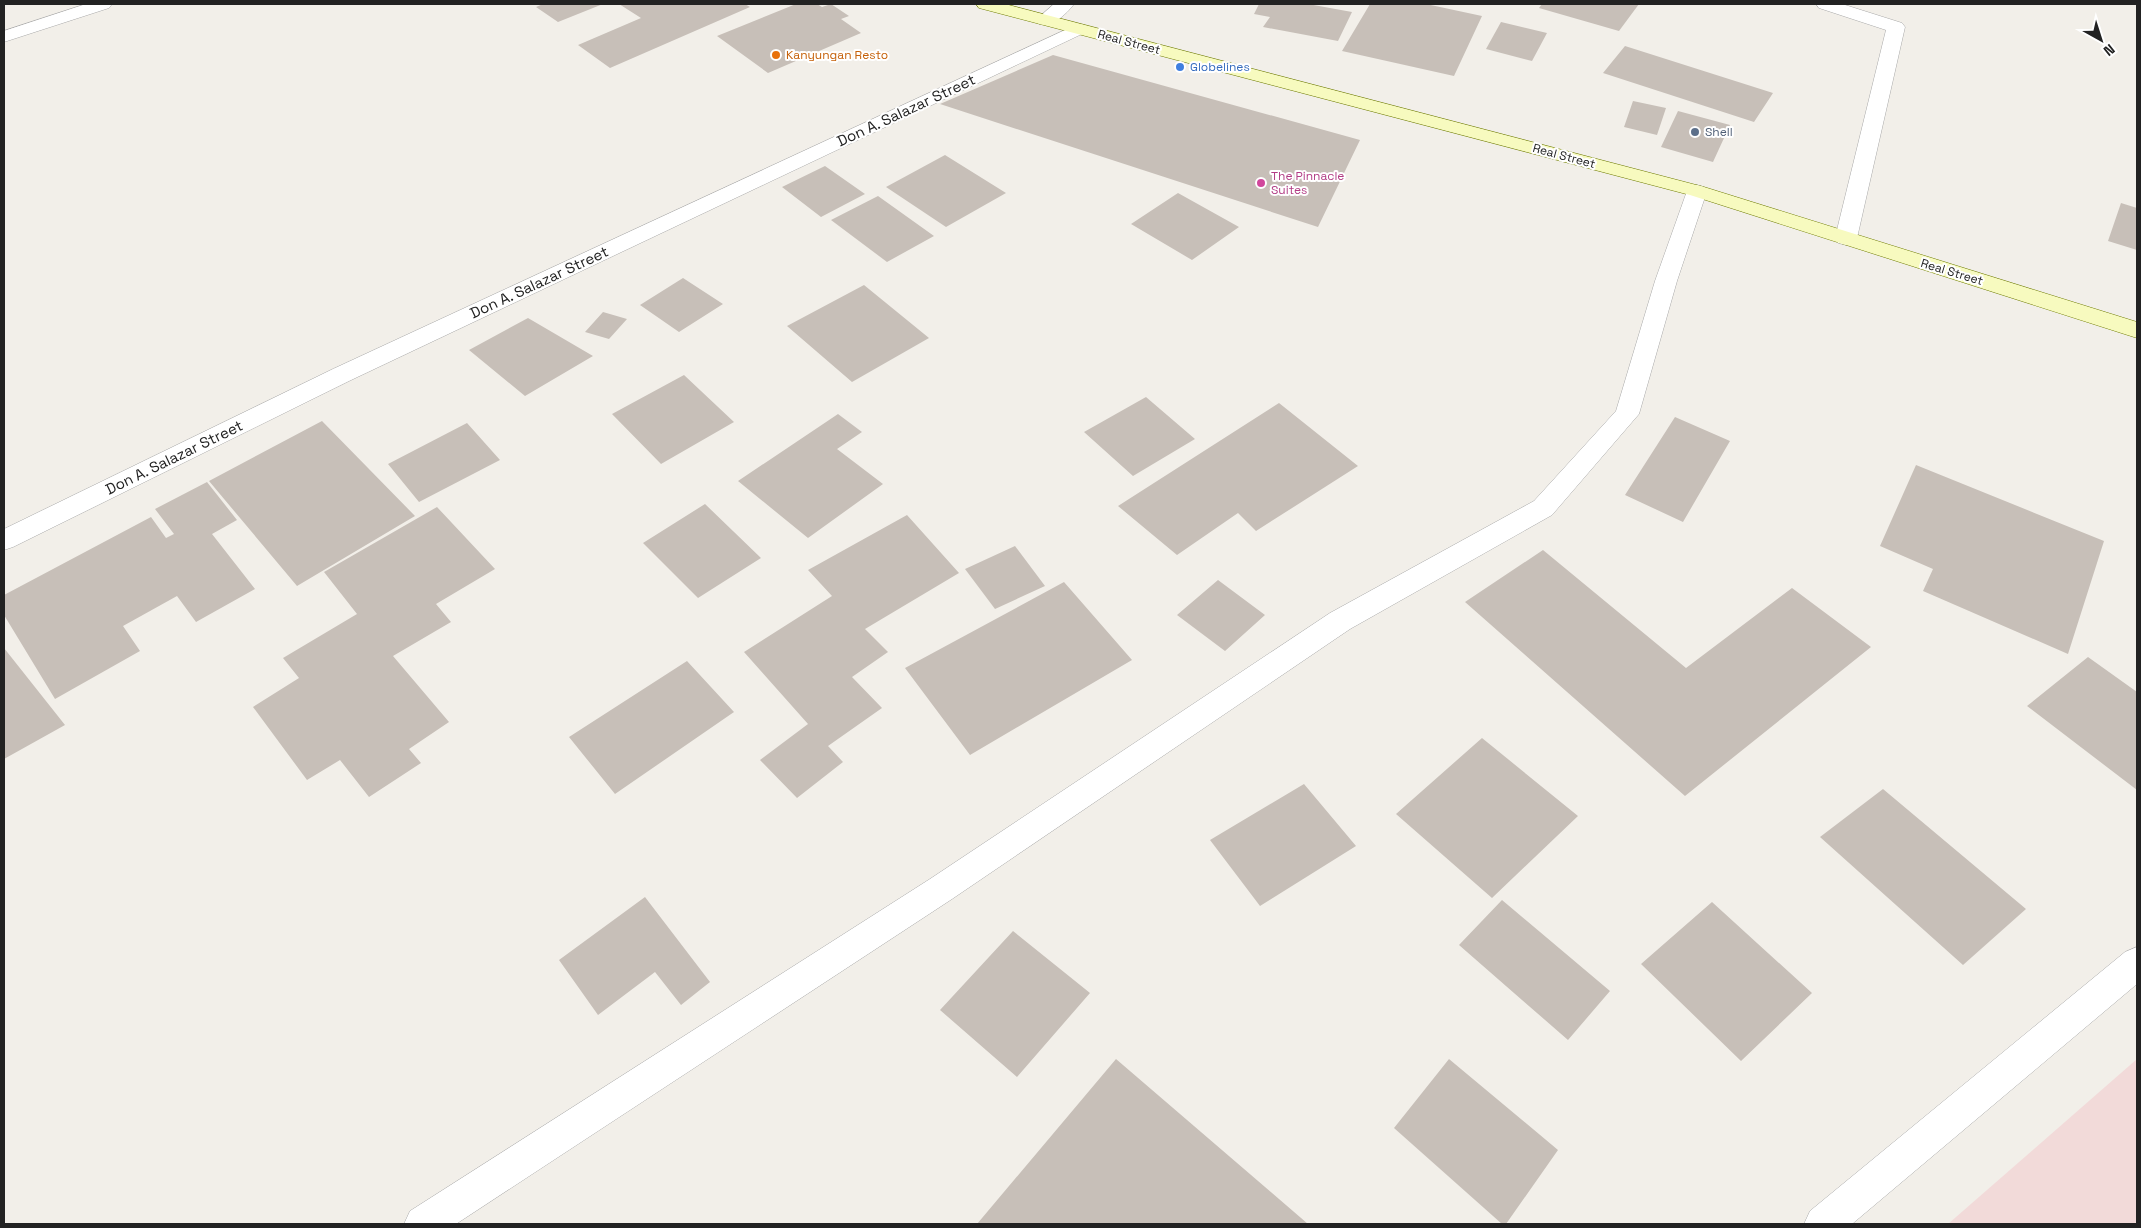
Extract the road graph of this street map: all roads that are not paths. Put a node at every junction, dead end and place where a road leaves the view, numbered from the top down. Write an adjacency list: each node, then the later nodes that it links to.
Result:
1 (103, 4): 7 (street)
2 (985, 4): 5 (main road, Real Street)
3 (1065, 4): 5 (street)
4 (1825, 4): 9 (street)
5 (1045, 20): 6 (main road, Real Street)
6 (1078, 29): 8 (main road, Real Street); 11 (street, Don A. Salazar Street)
7 (4, 37)
8 (1697, 191): 9 (main road, Real Street); 13 (street)
9 (1846, 238): 10 (main road, Real Street)
10 (2137, 330)
11 (4, 540)
12 (2137, 962): 14 (street)
13 (423, 1224)
14 (1823, 1224)

